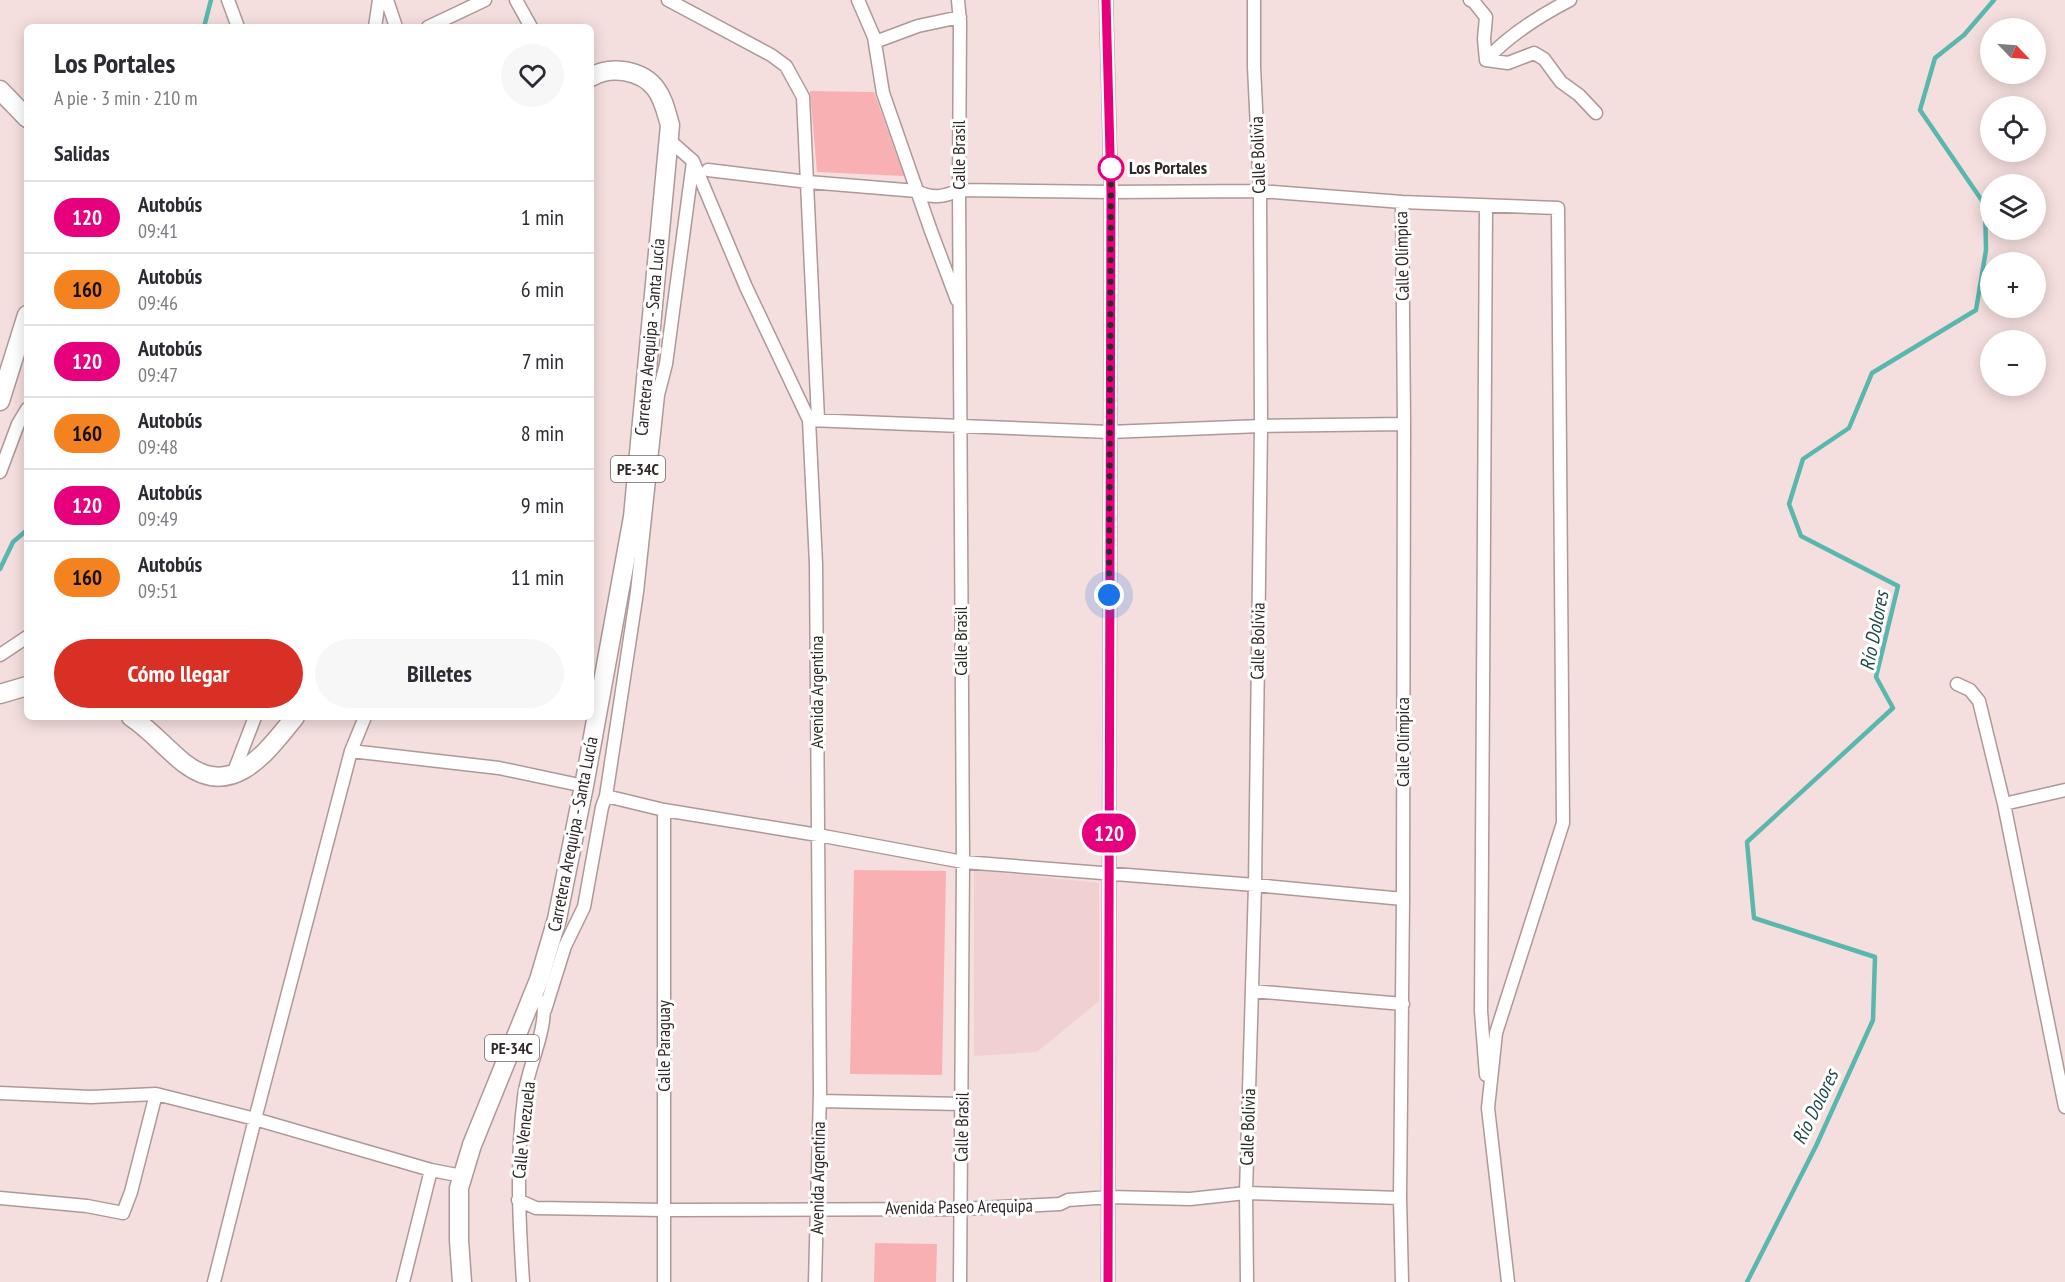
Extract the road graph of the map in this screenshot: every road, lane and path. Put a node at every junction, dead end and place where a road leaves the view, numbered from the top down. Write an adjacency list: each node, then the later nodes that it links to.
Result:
1 (228, 0): 14 (street)
2 (379, 0): 15 (street)
3 (387, 0): 16 (street)
4 (485, 0): 17 (street)
5 (516, 0): 18 (street)
6 (668, 0): 28 (street)
7 (858, 0): 19 (street)
8 (958, 0): 13 (street, Calle Brasil)
9 (1106, 0): 32 (street)
10 (1254, 0): 31 (street, Calle Bolivia)
11 (1570, 0): 20 (street)
12 (1474, 1): 20 (street)
13 (960, 16): 19 (street); 30 (street, Calle Brasil)
14 (237, 24)
15 (375, 24)
16 (395, 24)
17 (434, 24)
18 (529, 24)
19 (875, 42): 29 (street)
20 (1486, 60): 23 (street)
21 (594, 76): 25 (main road, Carretera Arequipa - Santa Lucía / PE-34C)
22 (0, 90): 24 (main road)
23 (1596, 113)
24 (24, 115)
25 (668, 139): 26 (street, Avenida Argentina); 56 (main road, Carretera Arequipa - Santa Lucía / PE-34C)
26 (693, 161): 39 (street, Avenida Argentina); 58 (street)
27 (708, 170): 28 (street)
28 (808, 182): 29 (street); 39 (street)
29 (917, 190): 30 (street); 35 (street)
30 (959, 190): 32 (street); 35 (street, Calle Brasil)
31 (1260, 191): 32 (street); 33 (street); 42 (street, Calle Bolivia)
32 (1111, 192): 43 (street)
33 (1402, 202): 34 (street); 40 (street, Calle Olímpica)
34 (1486, 206): 75 (street); 75 (street)
35 (960, 307): 41 (street, Calle Brasil)
36 (24, 325): 37 (main road)
37 (0, 401)
38 (24, 413): 44 (street)
39 (813, 419): 41 (street); 61 (street, Avenida Argentina)
40 (1404, 424): 42 (street); 65 (street, Calle Olímpica)
41 (961, 426): 43 (street); 62 (street, Calle Brasil)
42 (1261, 426): 43 (street); 64 (street, Calle Bolivia)
43 (1109, 432): 63 (street)
44 (0, 472)
45 (24, 639): 46 (street)
46 (0, 656)
47 (1958, 684): 59 (street)
48 (24, 687): 49 (main road)
49 (0, 694)
50 (135, 720): 55 (main road)
51 (254, 720): 55 (street)
52 (292, 720): 55 (main road)
53 (364, 720): 54 (street)
54 (351, 752): 56 (street); 76 (street)
55 (233, 774)
56 (584, 786): 66 (main road, Carretera Arequipa - Santa Lucía / PE-34C)
57 (2065, 790): 59 (street)
58 (606, 796): 60 (street); 69 (street)
59 (2004, 804): 74 (street)
60 (664, 810): 61 (street); 86 (street, Calle Paraguay)
61 (818, 835): 62 (street); 72 (street, Avenida Argentina)
62 (963, 862): 63 (street); 73 (street, Calle Brasil)
63 (1109, 874): 64 (street); 80 (street)
64 (1255, 885): 65 (street); 67 (street, Calle Bolivia)
65 (1403, 899): 68 (street, Calle Olímpica)
66 (539, 980): 69 (street, Calle Venezuela); 78 (main road, Carretera Arequipa - Santa Lucía / PE-34C)
67 (1252, 991): 68 (street); 79 (street, Calle Bolivia)
68 (1403, 1004): 82 (street, Calle Olímpica)
69 (545, 1010): 83 (street, Calle Venezuela)
70 (0, 1093): 71 (street)
71 (156, 1095): 76 (street); 81 (street)
72 (820, 1101): 73 (street); 84 (street, Avenida Argentina)
73 (962, 1104): 85 (street, Calle Brasil)
74 (2065, 1107)
75 (1488, 1108): 97 (street)
76 (255, 1119): 77 (street); 87 (street)
77 (431, 1170): 78 (street); 88 (street)
78 (462, 1176): 89 (main road, Carretera Arequipa - Santa Lucía / PE-34C)
79 (1246, 1193): 80 (street, Avenida Paseo Arequipa); 82 (street, Avenida Paseo Arequipa); 95 (street, Calle Bolivia)
80 (1109, 1197): 85 (street, Avenida Paseo Arequipa); 94 (street)
81 (0, 1198)
82 (1400, 1198): 96 (street, Calle Olímpica)
83 (518, 1200): 86 (street, Avenida Paseo Arequipa); 90 (street, Calle Venezuela)
84 (817, 1209): 85 (street, Avenida Paseo Arequipa); 86 (street, Avenida Paseo Arequipa); 92 (street, Avenida Argentina)
85 (961, 1209): 93 (street, Calle Brasil)
86 (664, 1210): 91 (street, Calle Paraguay)
87 (214, 1282)
88 (403, 1282)
89 (462, 1282)
90 (523, 1282)
91 (664, 1282)
92 (815, 1282)
93 (960, 1282)
94 (1108, 1282)
95 (1247, 1282)
96 (1402, 1282)
97 (1508, 1282)

